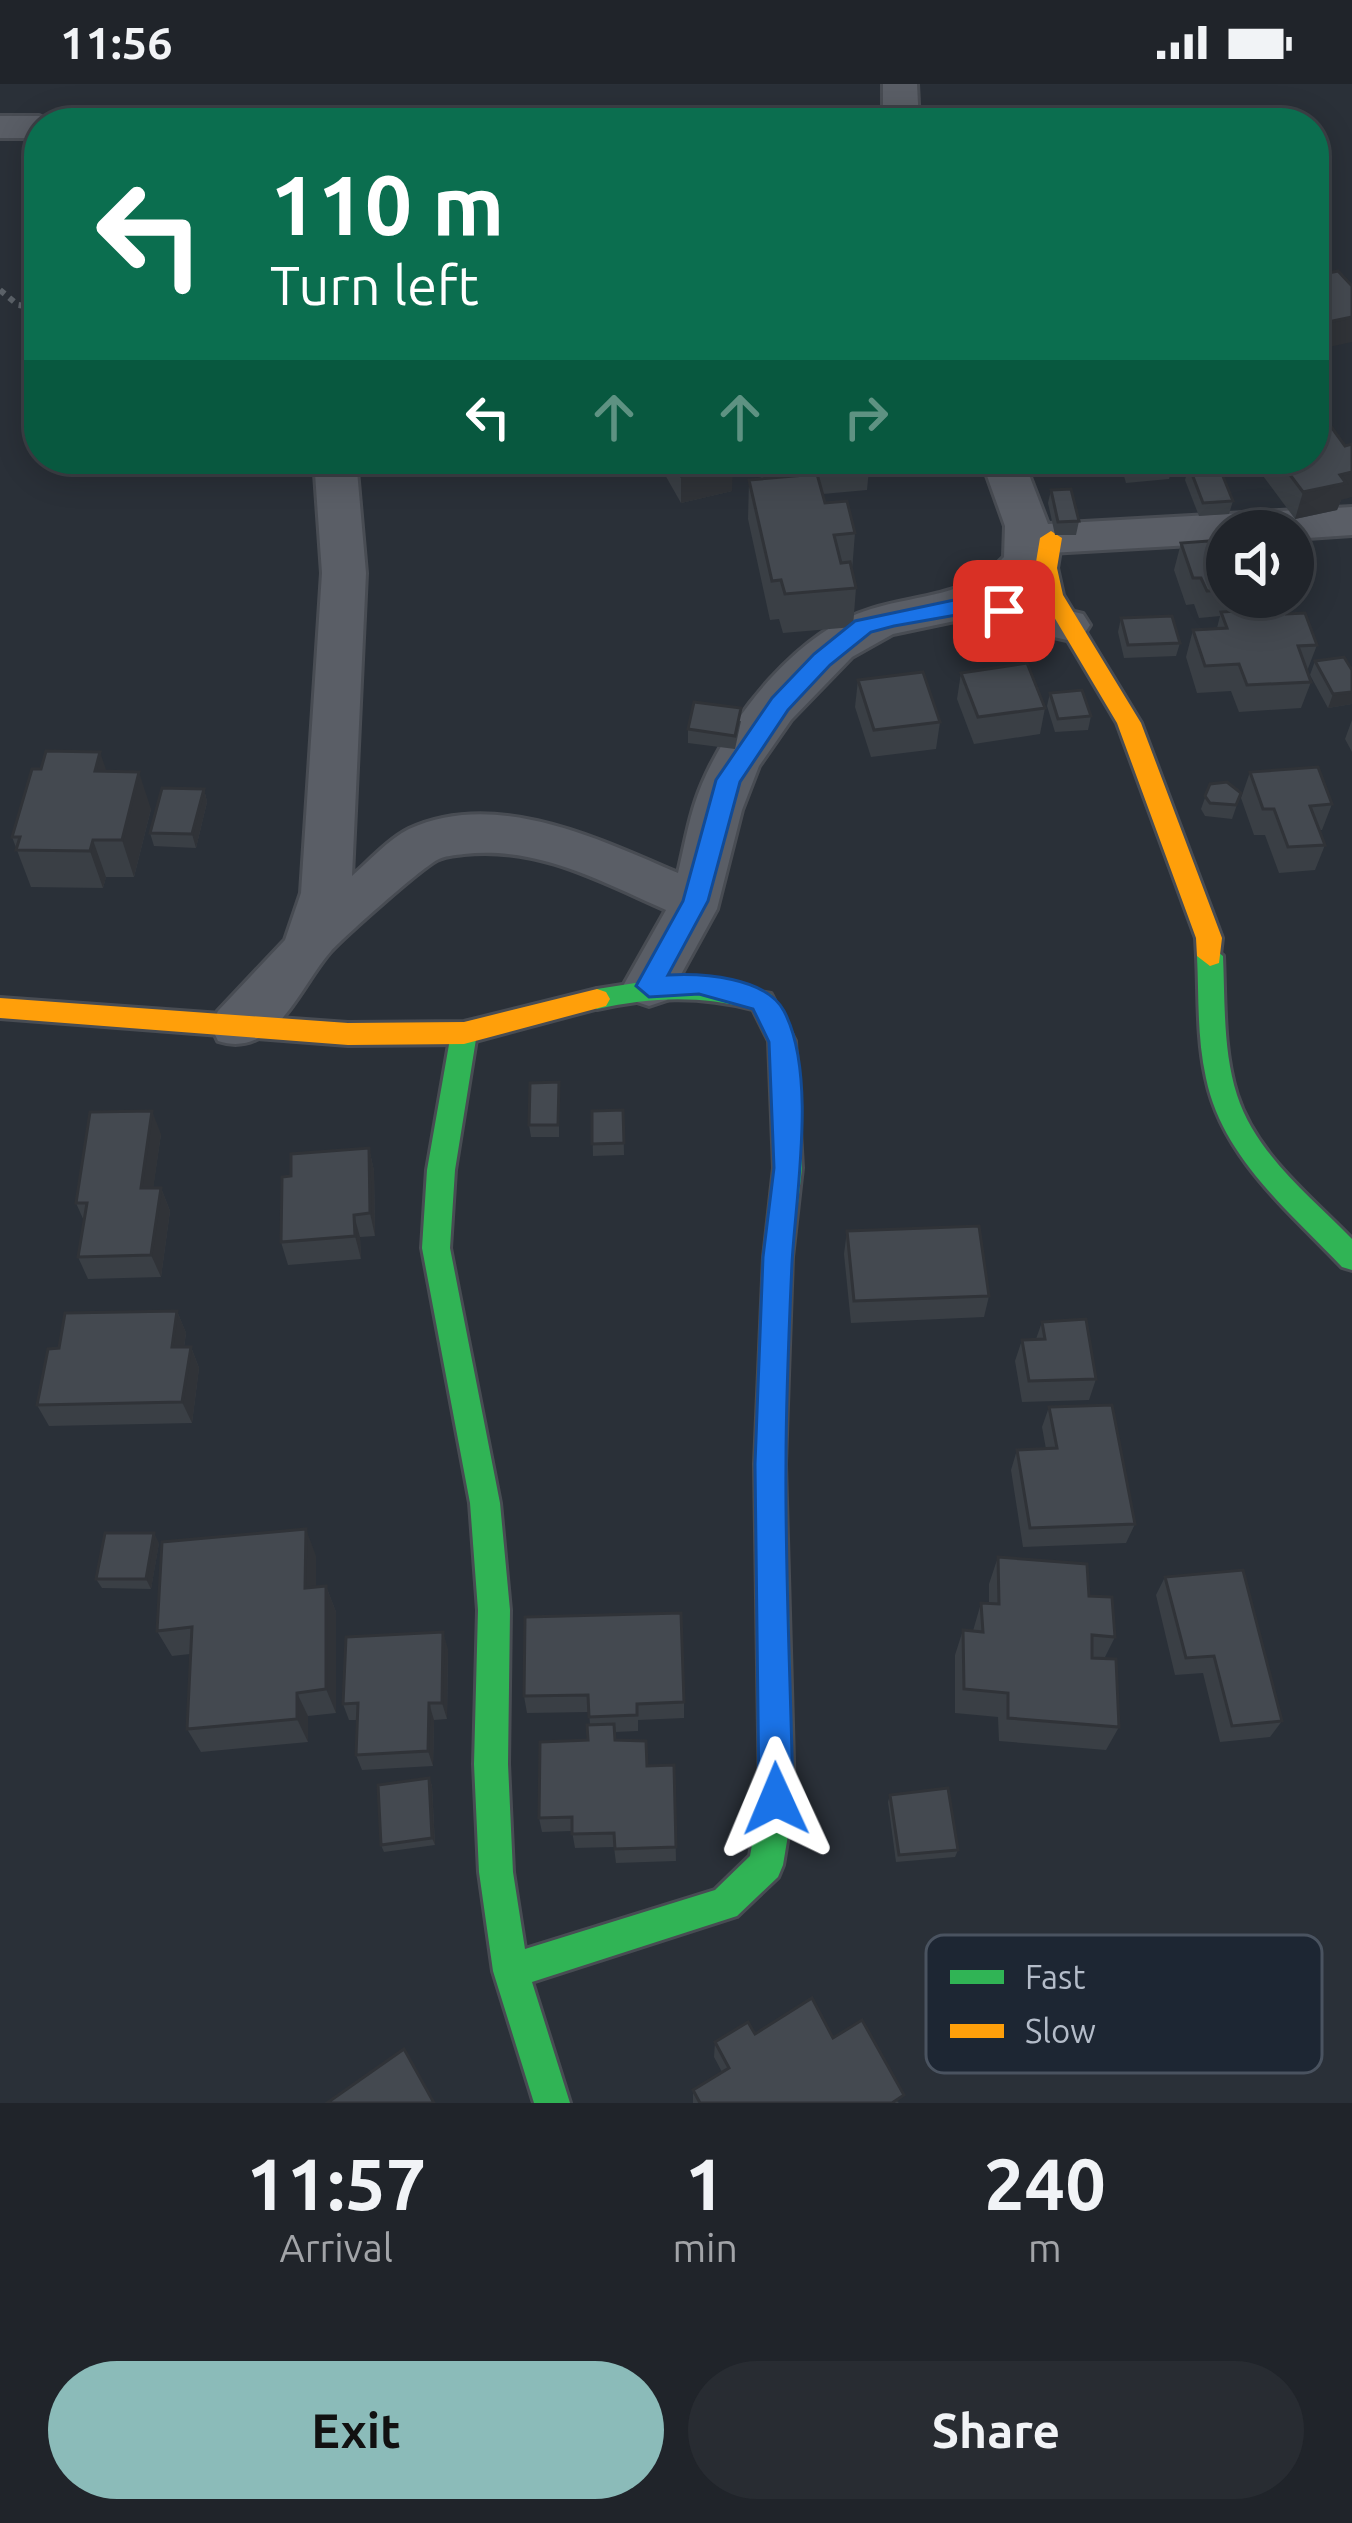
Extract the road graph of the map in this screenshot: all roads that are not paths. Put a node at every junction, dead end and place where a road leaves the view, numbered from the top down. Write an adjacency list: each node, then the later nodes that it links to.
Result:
1 (336, 474): 8 (street)
2 (1009, 474): 4 (street)
3 (1352, 521): 4 (street)
4 (1040, 539): 5 (street); 6 (street)
5 (973, 604): 6 (street); 7 (street)
6 (1067, 625): 13 (street)
7 (695, 901): 8 (street); 9 (street)
8 (317, 935): 11 (street)
9 (649, 986): 12 (street); 14 (street)
10 (0, 1008): 11 (street)
11 (237, 1026): 12 (street)
12 (464, 1033): 14 (street)
13 (1352, 1258)
14 (511, 1971): 15 (street)
15 (552, 2103)

